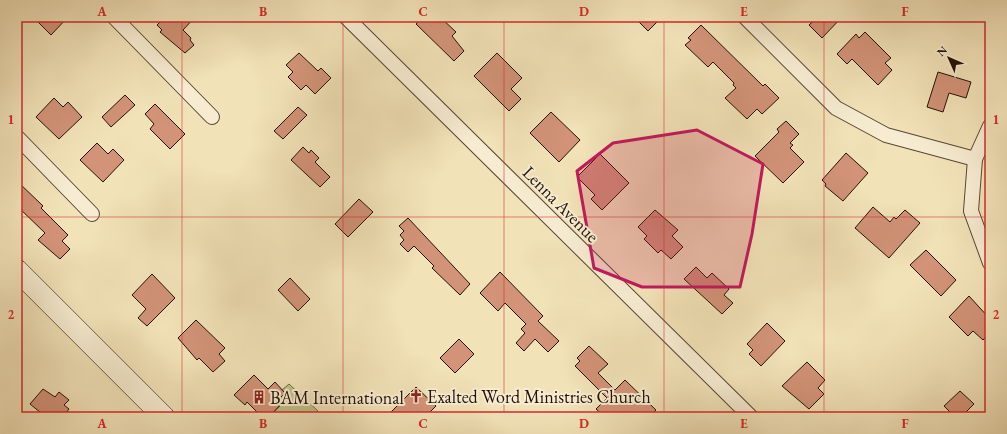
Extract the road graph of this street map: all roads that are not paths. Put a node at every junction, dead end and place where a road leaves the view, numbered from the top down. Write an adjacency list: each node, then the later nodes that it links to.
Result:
1 (114, 17): 4 (street)
2 (346, 17): 12 (street, Lenna Avenue)
3 (744, 17): 7 (street)
4 (212, 117)
5 (990, 126): 7 (street)
6 (17, 137): 8 (street)
7 (975, 159): 9 (street)
8 (92, 214)
9 (990, 263)
10 (17, 270): 11 (street)
11 (164, 417)
12 (751, 417)

